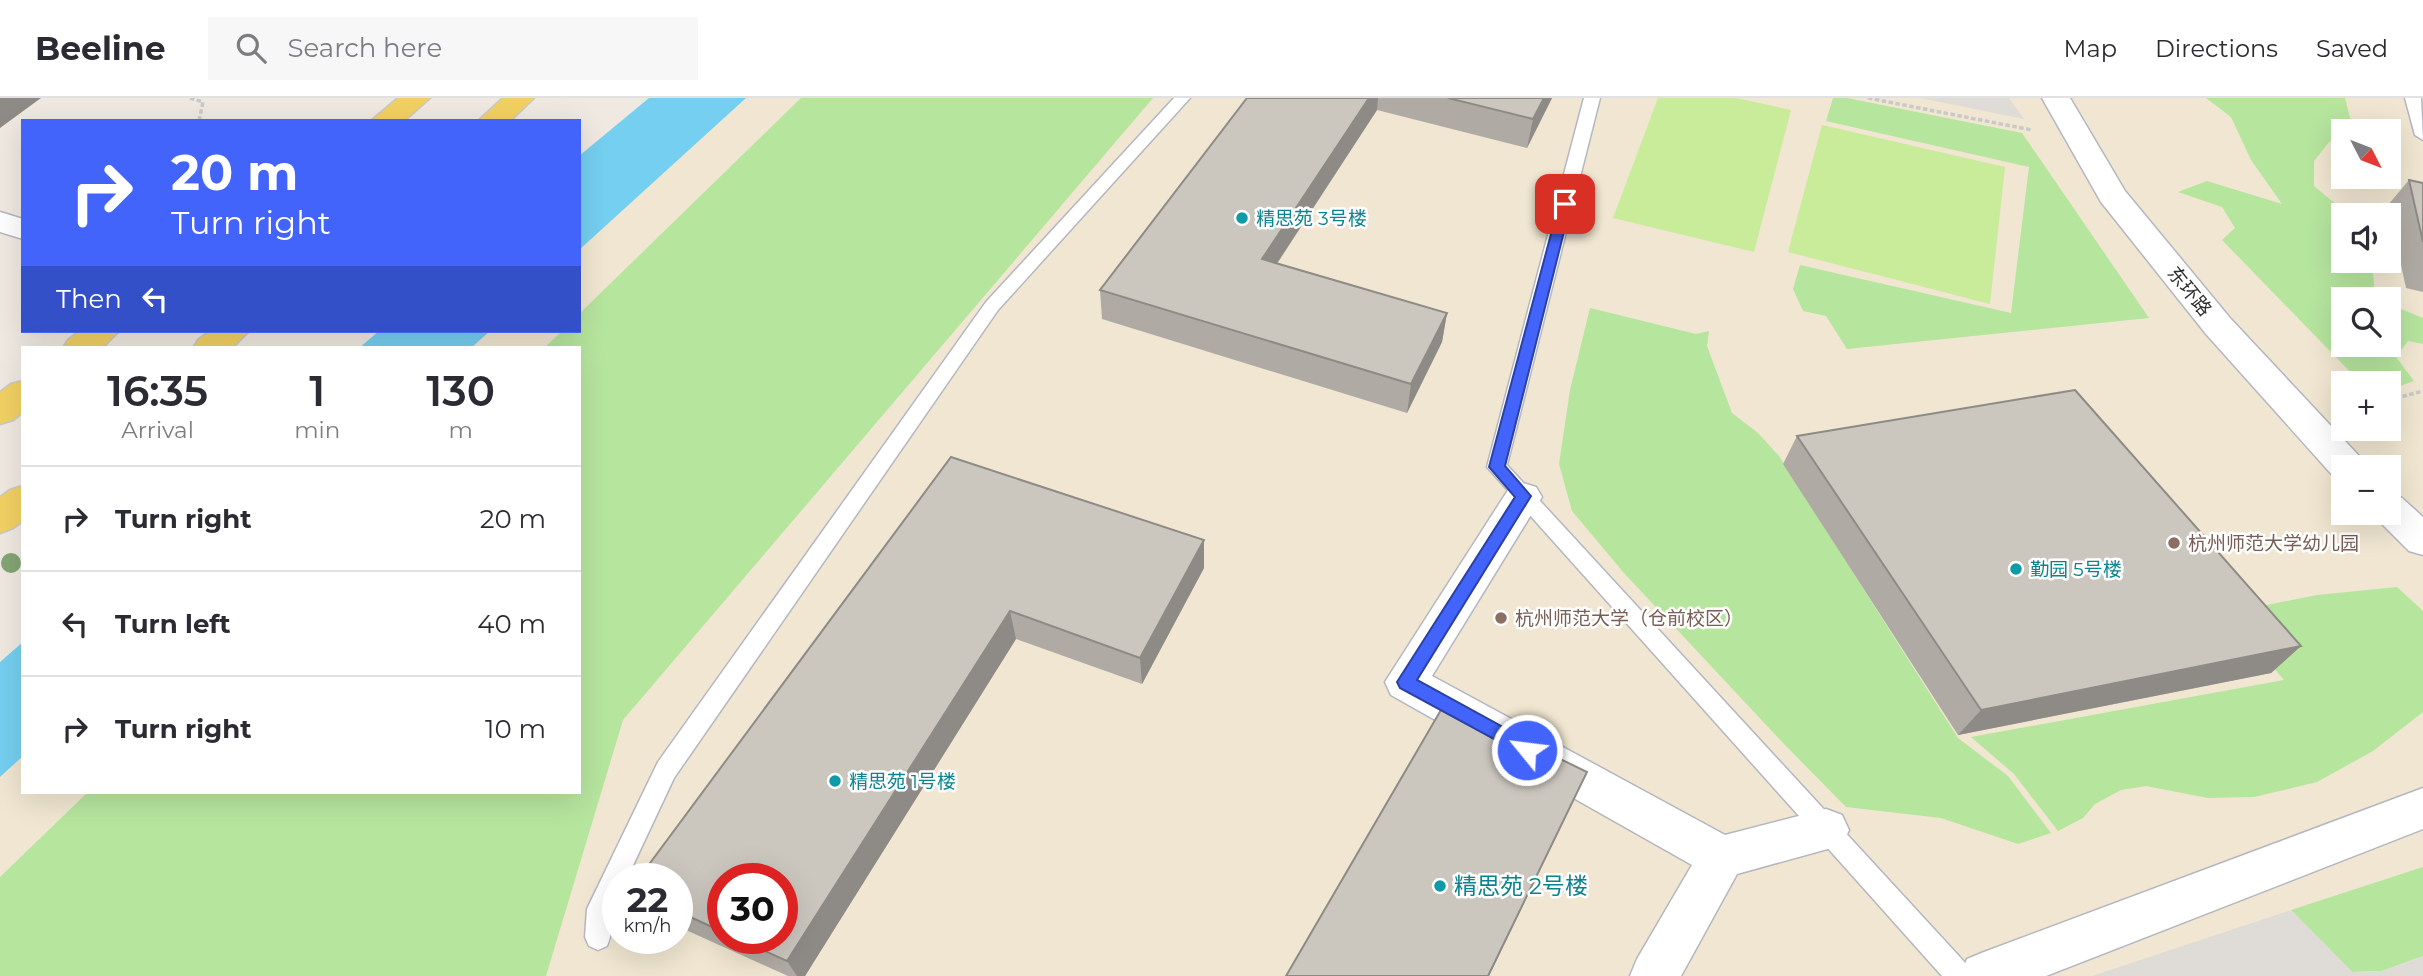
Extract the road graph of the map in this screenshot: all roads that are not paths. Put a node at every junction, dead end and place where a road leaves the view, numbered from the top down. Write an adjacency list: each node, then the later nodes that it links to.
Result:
1 (416, 98): 7 (main road)
2 (520, 98): 8 (main road)
3 (1182, 98): 27 (lane)
4 (1592, 98): 19 (lane)
5 (2056, 98): 18 (street, 东环路)
6 (2413, 98): 9 (lane)
7 (388, 119)
8 (494, 119)
9 (2423, 135)
10 (0, 222): 11 (street)
11 (21, 228)
12 (99, 333): 14 (main road)
13 (229, 333): 15 (main road)
14 (83, 346)
15 (213, 346)
16 (21, 395): 17 (main road)
17 (0, 411)
18 (2336, 455)
19 (1523, 496): 25 (lane); 26 (street)
20 (21, 502): 21 (main road)
21 (0, 518)
22 (2401, 519): 23 (street)
23 (2423, 540)
24 (2423, 808): 30 (street)
25 (1826, 830): 26 (street); 29 (lane)
26 (1722, 857): 28 (street)
27 (598, 937)
28 (1654, 976)
29 (1959, 976)
30 (1984, 976)

